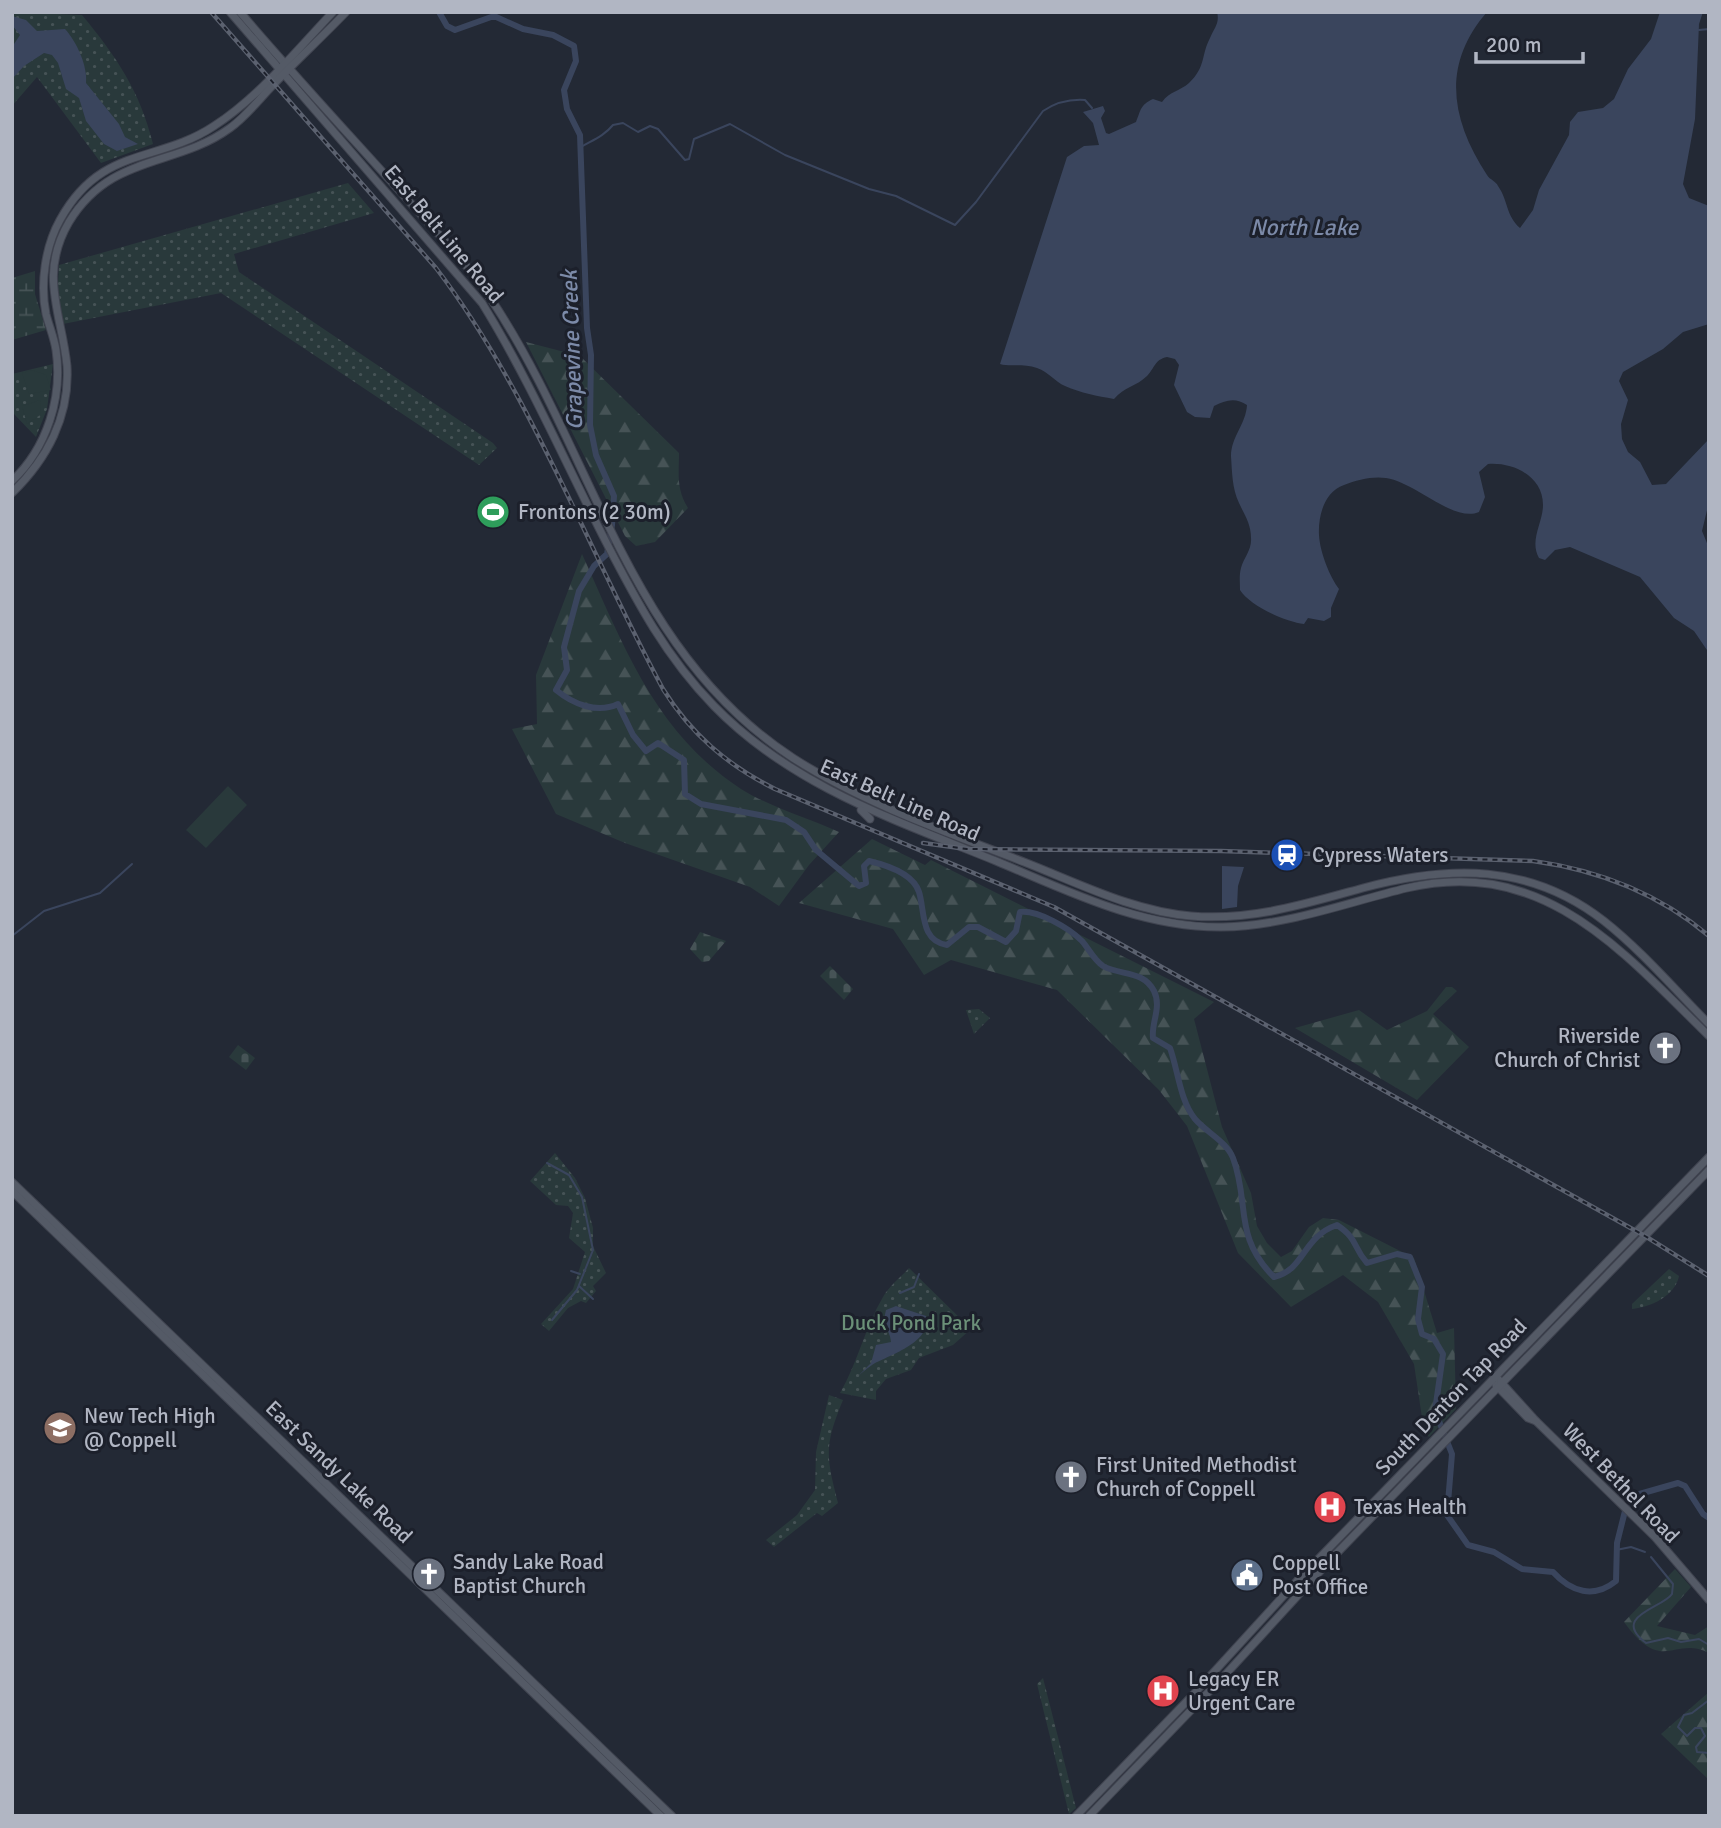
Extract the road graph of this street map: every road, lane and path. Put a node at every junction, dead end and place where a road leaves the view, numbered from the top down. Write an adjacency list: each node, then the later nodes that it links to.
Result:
1 (230, 12): 5 (main road, East Belt Line Road)
2 (240, 12): 5 (main road, East Belt Line Road)
3 (333, 12): 5 (main road)
4 (346, 12): 5 (main road)
5 (284, 68): 6 (main road, East Belt Line Road); 7 (main road); 8 (main road, East Belt Line Road); 9 (main road)
6 (336, 118): 8 (main road); 12 (main road, East Belt Line Road)
7 (225, 119): 9 (main road); 10 (main road)
8 (328, 125): 13 (main road, East Belt Line Road)
9 (231, 128): 11 (main road)
10 (88, 185): 11 (main road); 14 (main road)
11 (95, 191): 15 (main road)
12 (490, 298): 13 (main road); 16 (main road, East Belt Line Road)
13 (482, 303): 17 (main road, East Belt Line Road)
14 (12, 481)
15 (12, 493)
16 (705, 683): 17 (main road); 21 (main road, East Belt Line Road)
17 (698, 689): 18 (main road, East Belt Line Road)
18 (836, 796): 19 (main road); 23 (main road, East Belt Line Road)
19 (870, 819)
20 (1438, 873): 22 (main road); 24 (main road, East Belt Line Road); 27 (main road, East Belt Line Road)
21 (1059, 876): 23 (main road); 26 (main road, East Belt Line Road)
22 (1438, 883): 25 (main road, East Belt Line Road); 29 (main road, East Belt Line Road)
23 (1055, 885): 28 (main road, East Belt Line Road)
24 (1537, 885): 25 (main road); 30 (main road, East Belt Line Road)
25 (1533, 895): 31 (main road, East Belt Line Road)
26 (1192, 916): 27 (main road, East Belt Line Road); 28 (main road)
27 (1243, 916): 29 (main road)
28 (1182, 925): 29 (main road, East Belt Line Road)
29 (1245, 926)
30 (1709, 1024)
31 (1709, 1036)
32 (1709, 1157): 36 (main road, South Denton Tap Road)
33 (1709, 1170): 37 (main road, South Denton Tap Road)
34 (12, 1182): 42 (main road, East Sandy Lake Road)
35 (12, 1191): 42 (main road, East Sandy Lake Road)
36 (1667, 1199): 37 (main road); 38 (main road, South Denton Tap Road)
37 (1674, 1206): 39 (main road, South Denton Tap Road)
38 (1604, 1264): 39 (main road); 40 (main road, South Denton Tap Road)
39 (1611, 1271): 41 (main road, South Denton Tap Road)
40 (1558, 1311): 41 (main road); 43 (main road, South Denton Tap Road)
41 (1565, 1318): 44 (main road, South Denton Tap Road)
42 (175, 1345): 48 (main road, East Sandy Lake Road)
43 (1493, 1379): 44 (main road, West Bethel Road); 45 (main road, South Denton Tap Road)
44 (1500, 1385): 45 (main road, South Denton Tap Road); 47 (main road, West Bethel Road)
45 (1364, 1518): 46 (main road, South Denton Tap Road)
46 (1332, 1551): 49 (main road, South Denton Tap Road); 50 (main road, South Denton Tap Road)
47 (1709, 1600)
48 (500, 1656): 51 (main road, East Sandy Lake Road); 52 (main road, East Sandy Lake Road)
49 (1162, 1727): 50 (main road); 53 (main road, South Denton Tap Road)
50 (1169, 1734): 54 (main road, South Denton Tap Road)
51 (661, 1816)
52 (672, 1816)
53 (1076, 1816)
54 (1089, 1816)

